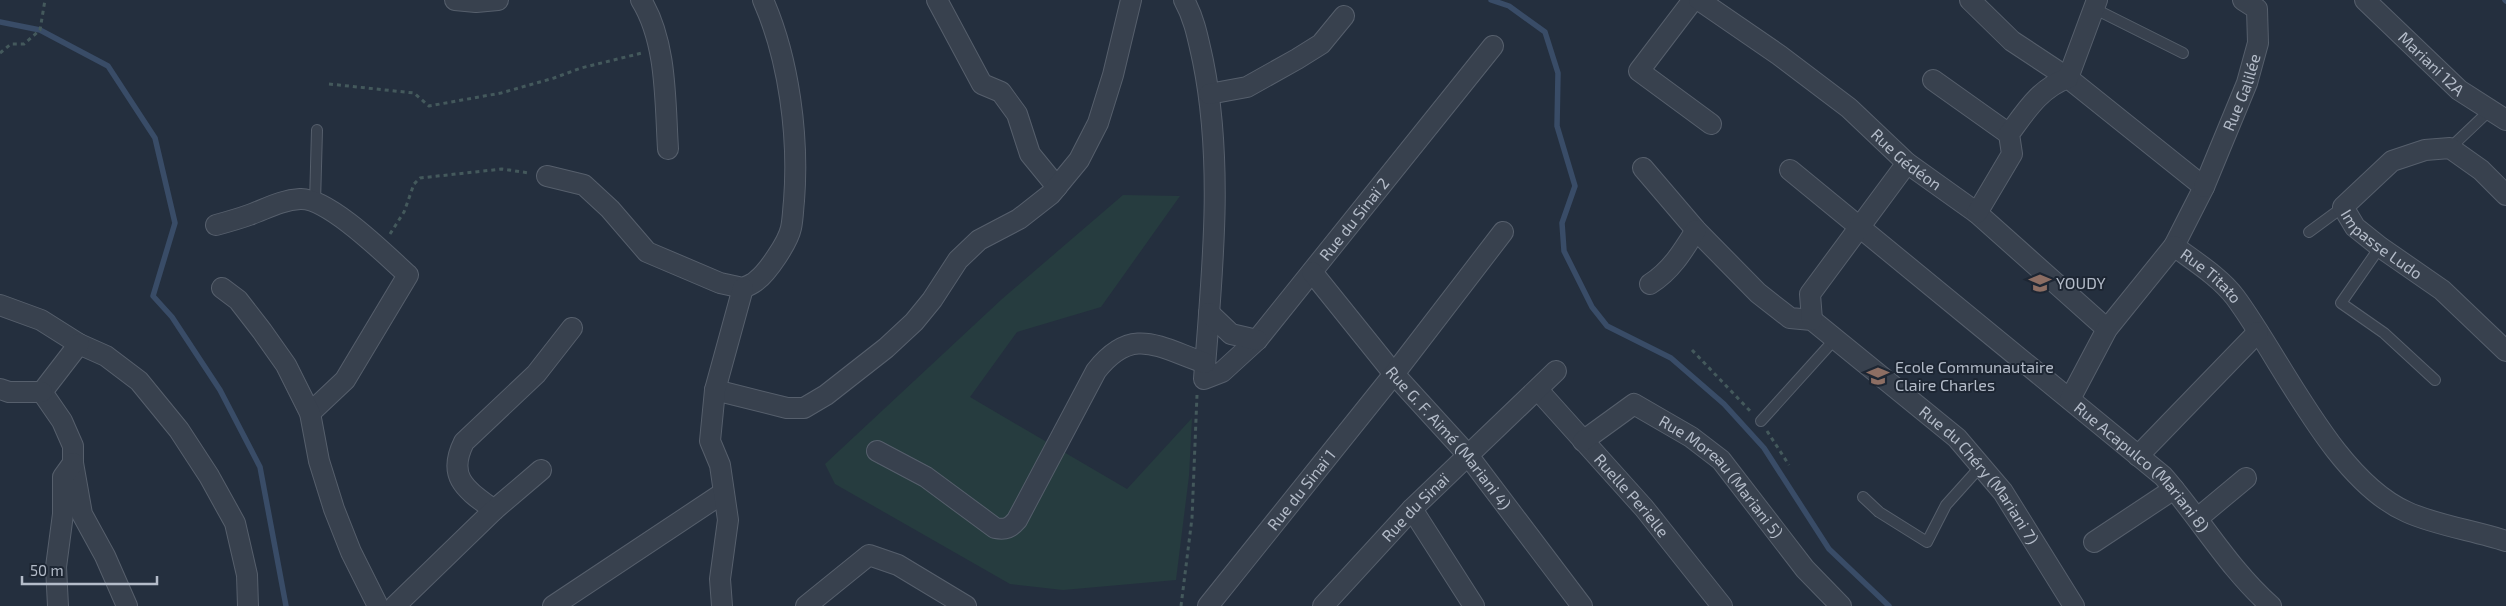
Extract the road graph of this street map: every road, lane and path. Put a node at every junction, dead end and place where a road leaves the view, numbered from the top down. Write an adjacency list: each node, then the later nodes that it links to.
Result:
1 (46, 0): 18 (path)
2 (455, 0): 3 (street)
3 (498, 0)
4 (641, 0): 17 (street)
5 (763, 0): 51 (street)
6 (937, 0): 34 (street)
7 (1131, 0): 34 (street)
8 (1184, 0): 23 (street)
9 (1693, 0): 25 (street)
10 (1699, 0): 30 (street, Rue Gédéon)
11 (1970, 0): 20 (street)
12 (2243, 0): 35 (street, Rue Galilée)
13 (2364, 0): 24 (street, Mariani 12A)
14 (2096, 4): 19 (lane); 20 (street)
15 (1344, 16): 23 (street)
16 (1493, 46): 48 (street, Rue du Sinaï 2)
17 (660, 49): 22 (path); 29 (street)
18 (0, 52)
19 (2183, 53)
20 (2068, 78): 27 (street); 35 (street)
21 (1933, 80): 27 (street)
22 (329, 84)
23 (1209, 94): 53 (street)
24 (2498, 115): 28 (lane)
25 (1711, 124)
26 (317, 130): 37 (lane)
27 (2009, 134): 39 (street)
28 (2450, 148): 36 (street); 38 (street, Impasse Ludo)
29 (668, 149)
30 (1907, 163): 39 (street, Rue Gédéon); 41 (street)
31 (1643, 168): 42 (street)
32 (1790, 170): 41 (street, Rue Acapulco (Mariani 8))
33 (547, 176): 47 (path); 51 (street)
34 (1057, 187): 68 (street)
35 (2204, 187): 45 (street, Rue Titato)
36 (2506, 195)
37 (315, 203): 40 (street); 47 (street)
38 (2342, 208): 44 (lane); 46 (street, Impasse Ludo)
39 (1977, 213): 56 (street, Rue Gédéon)
40 (216, 225)
41 (1858, 228): 54 (street); 71 (street, Rue Acapulco (Mariani 8))
42 (1696, 230): 49 (street); 54 (street)
43 (1504, 232): 65 (street, Rue du Sinaï 1)
44 (2309, 232)
45 (2174, 246): 56 (street); 57 (street, Rue Titato)
46 (2380, 247): 62 (street, Impasse Ludo); 66 (lane)
47 (380, 250): 72 (street)
48 (1312, 272): 59 (street, Rue du Sinaï 2); 65 (street, Rue G. F. Aimé (Mariani 4))
49 (1650, 284)
50 (222, 288): 72 (street)
51 (743, 288): 68 (street)
52 (0, 305): 60 (street)
53 (1210, 312): 59 (street); 63 (street)
54 (1812, 320): 58 (street, Rue du Chéry (Mariani 7))
55 (572, 328): 87 (street)
56 (2107, 329): 71 (street)
57 (2258, 332): 77 (street); 89 (street, Rue Titato)
58 (1834, 339): 73 (lane); 80 (street, Rue du Chéry (Mariani 7))
59 (1257, 340): 63 (street, Rue du Sinaï 2)
60 (79, 344): 70 (street); 94 (street)
61 (1692, 350): 73 (path)
62 (2506, 351)
63 (1204, 371): 75 (street); 101 (path)
64 (1556, 371): 69 (street, Rue du Sinaï)
65 (1394, 374): 76 (street, Rue G. F. Aimé (Mariani 4)); 102 (street, Rue du Sinaï 1)
66 (2435, 380)
67 (0, 389): 70 (street)
68 (715, 390): 84 (street)
69 (1538, 390): 74 (street, Ruelle Perielle); 76 (street, Rue du Sinaï)
70 (42, 392): 78 (street)
71 (2070, 400): 77 (street, Rue Acapulco (Mariani 8))
72 (310, 413): 95 (street)
73 (1761, 421): 79 (path)
74 (1583, 441): 106 (street, Ruelle Perielle); 107 (street, Rue Moreau (Mariani 5))
75 (878, 451)
76 (1467, 454): 86 (street, Rue du Sinaï); 105 (street, Rue G. F. Aimé (Mariani 4))
77 (2138, 456): 83 (street, Rue Acapulco (Mariani 8))
78 (73, 463): 92 (street); 93 (street)
79 (1789, 465)
80 (1981, 466): 85 (lane); 108 (street, Rue du Chéry (Mariani 7))
81 (541, 470): 87 (street)
82 (2246, 478): 88 (street)
83 (2174, 489): 88 (street, Rue Acapulco (Mariani 8)); 90 (street)
84 (723, 493): 97 (street); 98 (street)
85 (1863, 497)
86 (1412, 509): 103 (street, Rue du Sinaï); 104 (street)
87 (494, 510): 96 (street)
88 (2198, 518): 109 (street, Rue Acapulco (Mariani 8))
89 (2505, 538)
90 (2094, 542)
91 (935, 598): 99 (street); 100 (street)
92 (58, 606)
93 (127, 606)
94 (248, 606)
95 (378, 606)
96 (395, 606)
97 (554, 606)
98 (722, 606)
99 (806, 606)
100 (966, 606)
101 (1181, 606)
102 (1208, 606)
103 (1323, 606)
104 (1474, 606)
105 (1582, 606)
106 (1722, 606)
107 (1840, 606)
108 (2074, 606)
109 (2270, 606)

